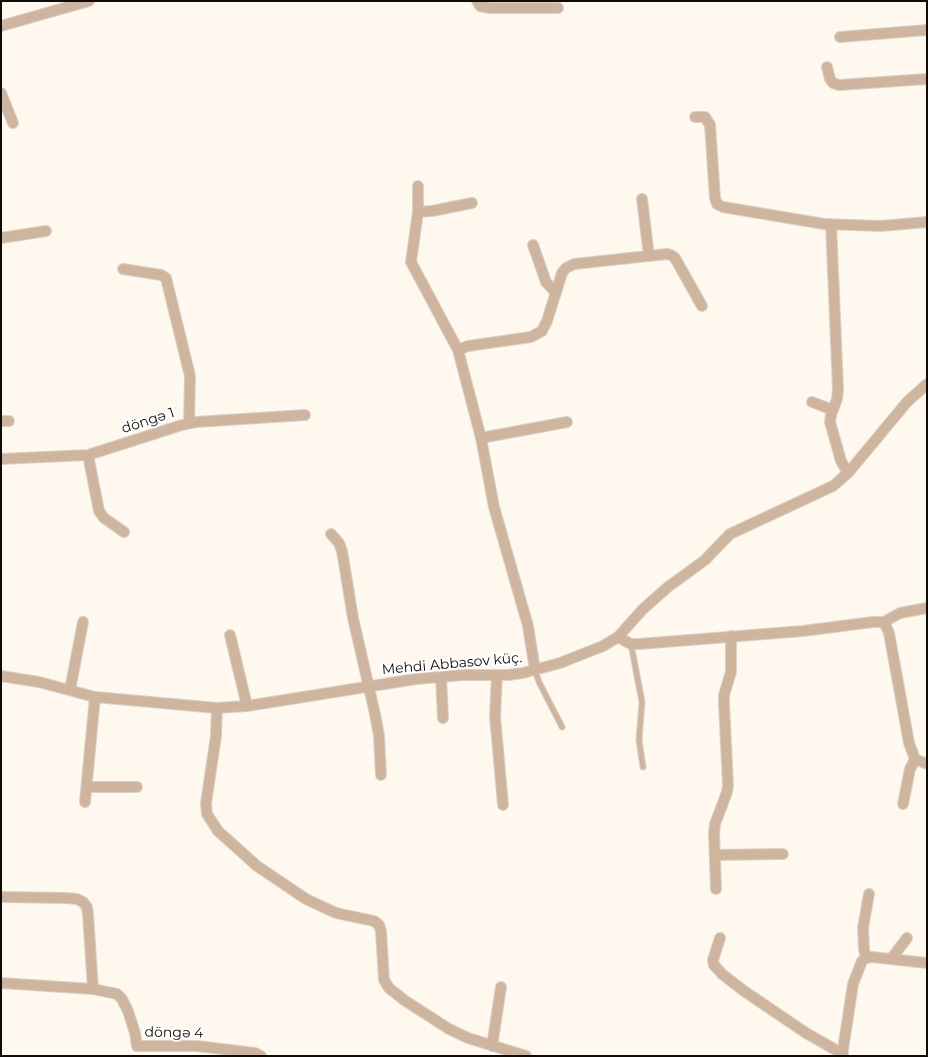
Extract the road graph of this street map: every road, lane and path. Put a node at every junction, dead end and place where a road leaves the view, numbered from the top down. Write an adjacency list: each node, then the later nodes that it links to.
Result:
1 (89, 1): 4 (street)
2 (477, 1): 3 (street)
3 (558, 8)
4 (1, 26)
5 (927, 30): 6 (street)
6 (840, 37)
7 (827, 67): 8 (street)
8 (927, 80)
9 (1, 93): 11 (street)
10 (696, 116): 17 (street)
11 (13, 123)
12 (418, 186): 15 (street)
13 (642, 199): 21 (street)
14 (472, 203): 15 (street)
15 (418, 212): 25 (street)
16 (927, 222): 17 (street)
17 (831, 224): 28 (street)
18 (46, 231): 19 (street)
19 (1, 238)
20 (533, 245): 23 (street)
21 (649, 256): 23 (street); 24 (street)
22 (123, 269): 31 (street)
23 (556, 293): 25 (street)
24 (702, 306)
25 (458, 350): 32 (street)
26 (927, 384): 35 (street, Mehdi Abbasov küç.)
27 (812, 402): 28 (street)
28 (833, 410): 35 (street)
29 (305, 415): 31 (street, döngə 1)
30 (567, 422): 32 (street)
31 (189, 423): 33 (street, döngə 1)
32 (481, 438): 45 (street)
33 (88, 455): 34 (street, döngə 1); 36 (street)
34 (1, 460)
35 (848, 473): 43 (street, Mehdi Abbasov küç.)
36 (124, 532)
37 (331, 534): 49 (street)
38 (927, 608): 40 (street)
39 (83, 622): 50 (street)
40 (884, 622): 42 (street); 56 (street)
41 (230, 635): 52 (street)
42 (731, 636): 44 (street); 66 (street)
43 (618, 637): 44 (street); 45 (street, Mehdi Abbasov küç.)
44 (631, 644): 58 (lane)
45 (535, 670): 46 (street, Mehdi Abbasov küç.); 55 (lane)
46 (497, 675): 48 (street, Mehdi Abbasov küç.); 64 (street)
47 (1, 676): 50 (street, Mehdi Abbasov küç.)
48 (441, 677): 49 (street, Mehdi Abbasov küç.); 54 (street)
49 (369, 686): 52 (street, Mehdi Abbasov küç.); 59 (street)
50 (70, 690): 51 (street, Mehdi Abbasov küç.)
51 (95, 697): 53 (street, Mehdi Abbasov küç.); 61 (street)
52 (247, 706): 53 (street, Mehdi Abbasov küç.)
53 (217, 708): 78 (street)
54 (443, 718)
55 (562, 727)
56 (915, 759): 57 (street); 63 (street)
57 (927, 764)
58 (643, 767)
59 (380, 776)
60 (137, 786): 61 (street)
61 (87, 787): 62 (street)
62 (86, 802)
63 (903, 804)
64 (503, 805)
65 (783, 854): 66 (street)
66 (714, 855): 67 (street)
67 (716, 889)
68 (868, 894): 72 (street)
69 (1, 897): 77 (street)
70 (720, 938): 80 (street)
71 (907, 938): 73 (street)
72 (866, 958): 73 (street); 80 (street)
73 (891, 959): 74 (street)
74 (927, 963)
75 (1, 983): 77 (street, döngə 4)
76 (502, 987): 78 (street)
77 (93, 989): 79 (street, döngə 4)
78 (492, 1046): 82 (street)
79 (138, 1051): 81 (street, döngə 4)
80 (843, 1055)
81 (261, 1056)
82 (526, 1056)

